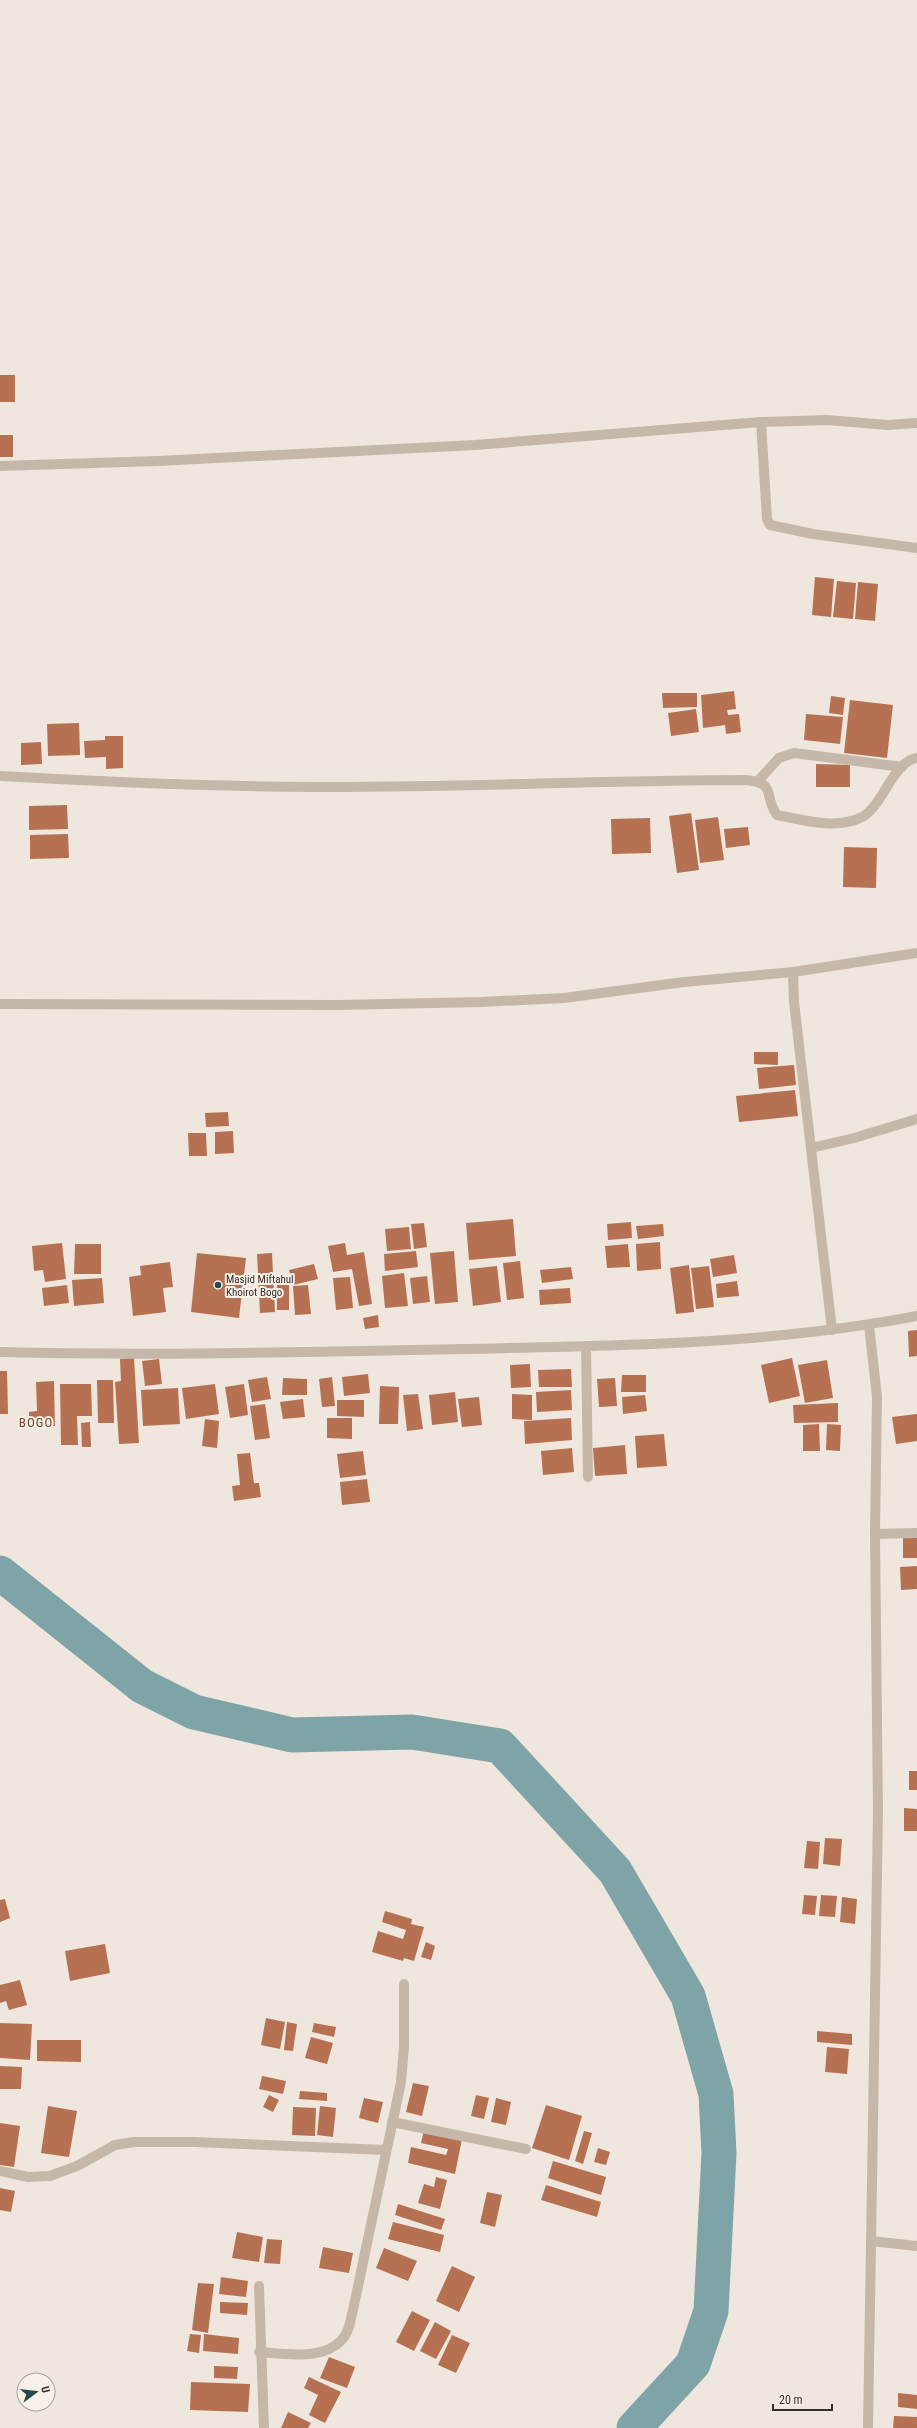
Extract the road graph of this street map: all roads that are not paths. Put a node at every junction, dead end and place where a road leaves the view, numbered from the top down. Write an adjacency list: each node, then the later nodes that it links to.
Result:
1 (761, 422): 2 (street); 3 (street); 4 (street)
2 (917, 423)
3 (0, 466)
4 (917, 548)
5 (917, 758): 6 (street)
6 (902, 767): 8 (street); 8 (street)
7 (0, 776): 8 (street)
8 (758, 781)
9 (917, 952): 10 (street)
10 (793, 972): 11 (street); 13 (street)
11 (0, 1004)
12 (917, 1119): 13 (street)
13 (811, 1148): 16 (street)
14 (917, 1316): 15 (street)
15 (869, 1326): 16 (street); 21 (street)
16 (832, 1330): 17 (street)
17 (586, 1346): 18 (street); 19 (street)
18 (0, 1352)
19 (588, 1477)
20 (917, 1533): 21 (street)
21 (875, 1534): 27 (street)
22 (404, 1984): 23 (street)
23 (392, 2122): 24 (street); 25 (street)
24 (526, 2149)
25 (386, 2150): 26 (street); 30 (street)
26 (0, 2171)
27 (871, 2241): 28 (street); 32 (street)
28 (917, 2246)
29 (258, 2286): 30 (street)
30 (259, 2352): 31 (street)
31 (264, 2428)
32 (868, 2428)

